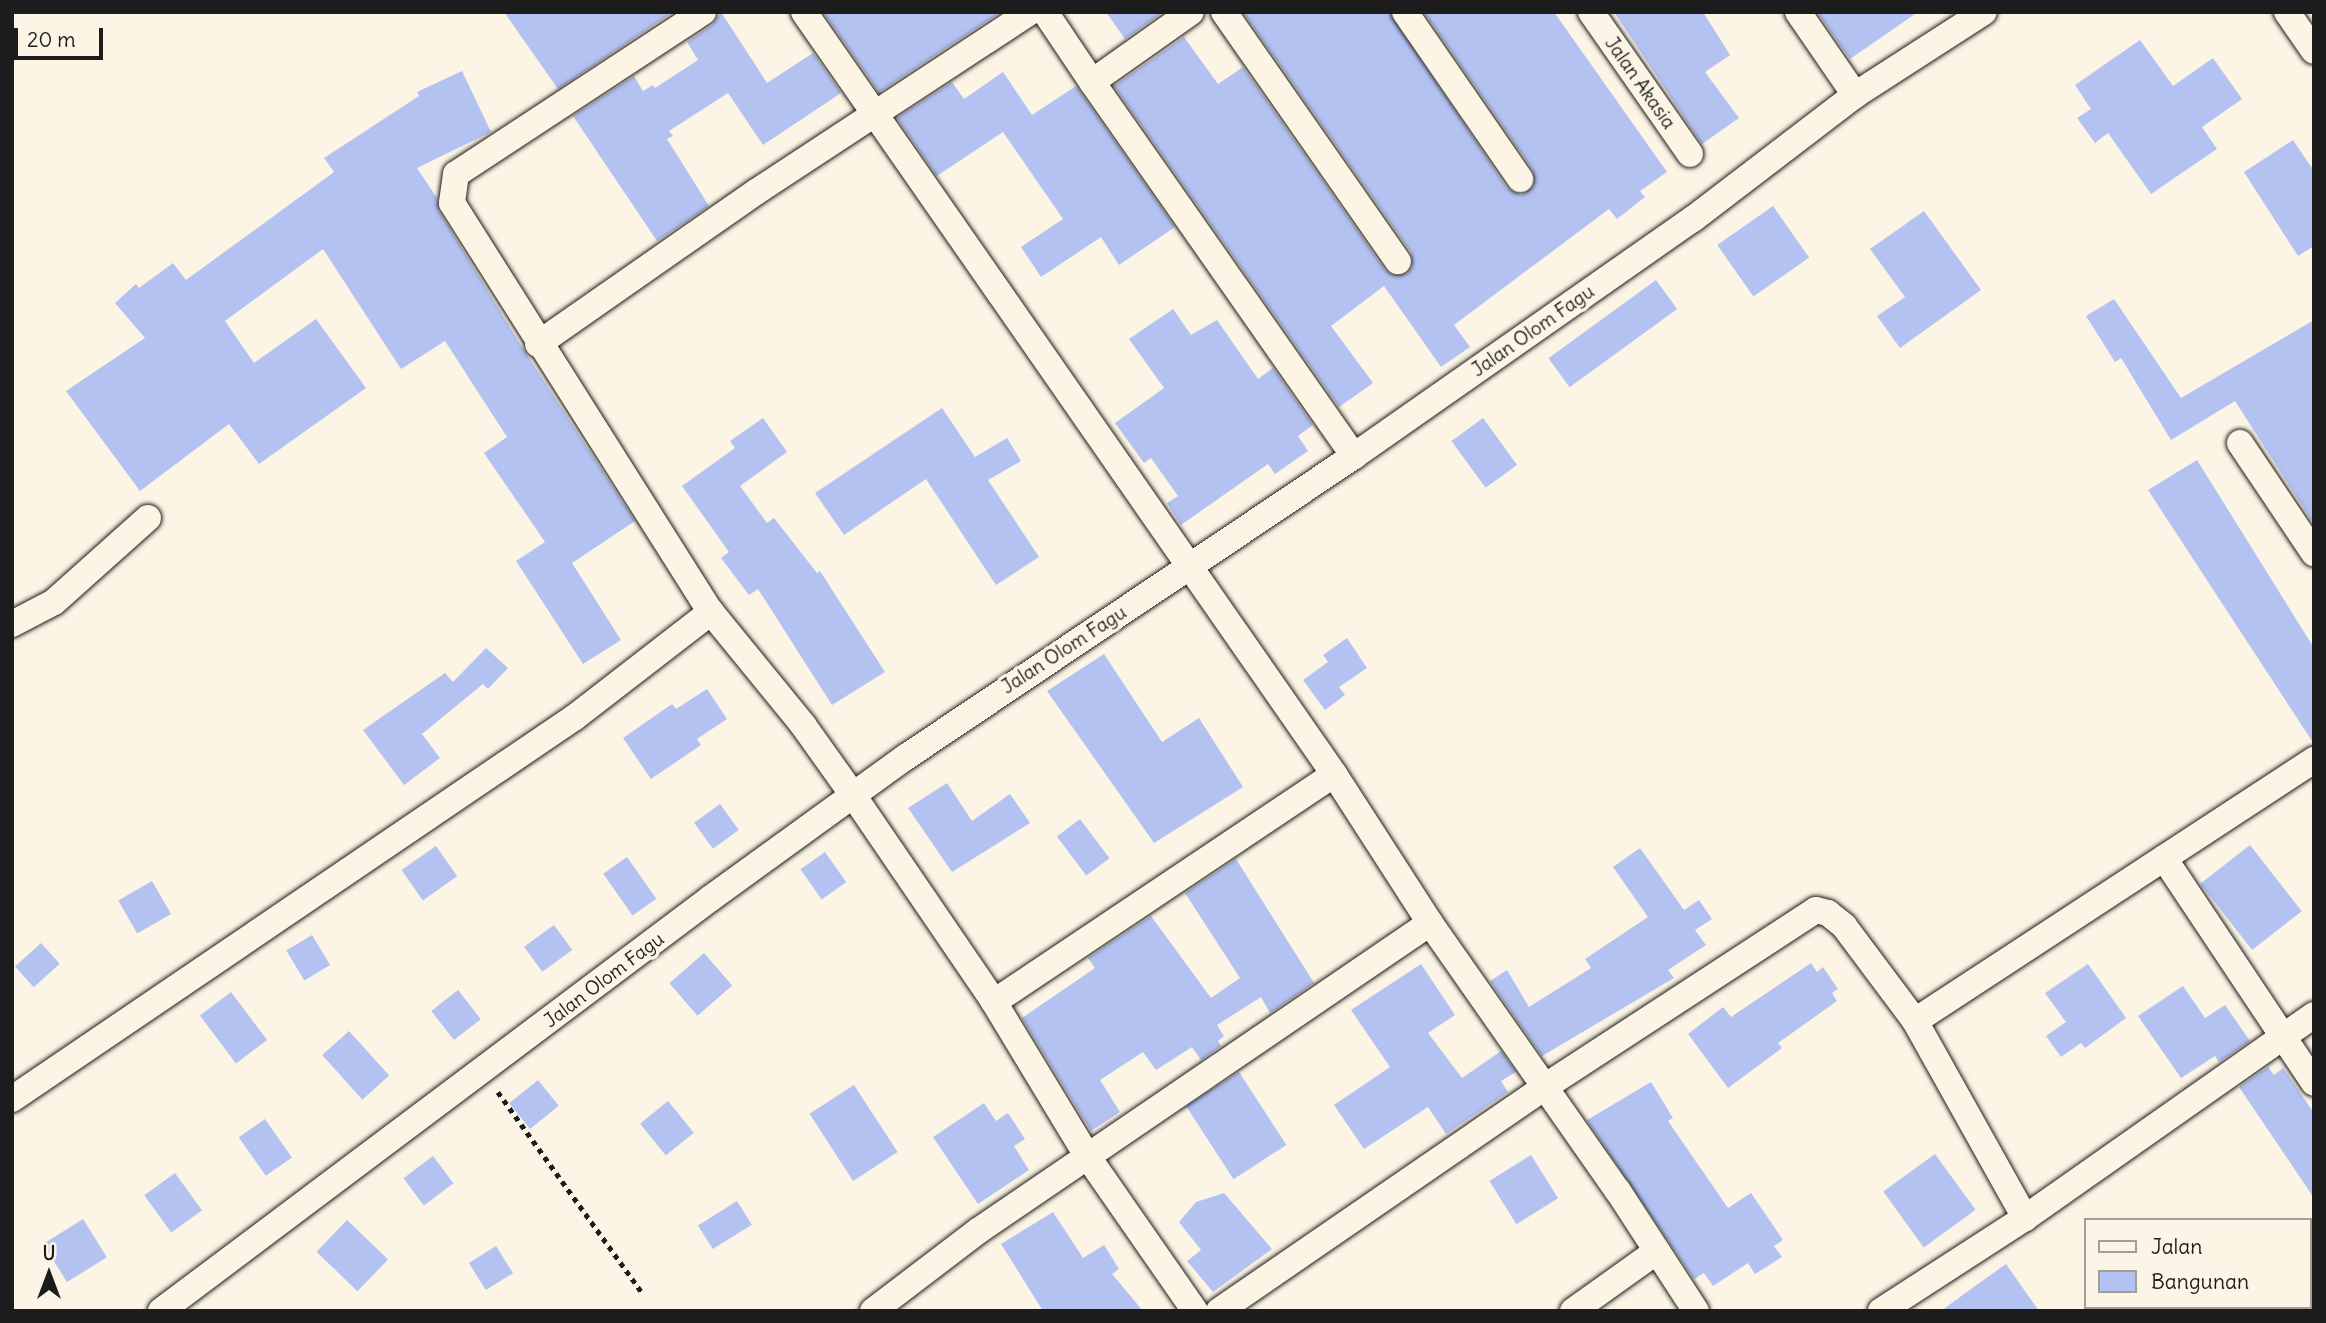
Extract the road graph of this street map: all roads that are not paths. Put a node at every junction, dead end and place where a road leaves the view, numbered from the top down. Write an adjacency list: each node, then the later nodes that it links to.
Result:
1 (703, 12): 19 (street)
2 (804, 12): 15 (street)
3 (1030, 12): 15 (street)
4 (1045, 12): 13 (street)
5 (1191, 12): 13 (street)
6 (1224, 12): 18 (street)
7 (1405, 12): 17 (street)
8 (1591, 12): 16 (street, Jalan Akasia)
9 (1798, 12): 14 (street)
10 (1984, 12): 14 (street, Jalan Olom Fagu)
11 (2287, 12): 12 (street)
12 (2314, 51)
13 (1092, 82): 21 (street)
14 (1855, 95): 21 (street, Jalan Olom Fagu)
15 (874, 114): 19 (street); 24 (street)
16 (1690, 154)
17 (1520, 179)
18 (1398, 261)
19 (538, 344): 25 (street)
20 (2240, 443): 23 (street)
21 (1354, 456): 24 (street, Jalan Olom Fagu)
22 (148, 518): 26 (street)
23 (2314, 553)
24 (1189, 569): 28 (street); 29 (street, Jalan Olom Fagu)
25 (710, 611): 29 (street); 38 (street)
26 (12, 624)
27 (2314, 760): 30 (street)
28 (1335, 774): 31 (street); 32 (street)
29 (853, 795): 32 (street); 42 (street, Jalan Olom Fagu)
30 (2164, 858): 34 (street); 35 (street)
31 (1430, 923): 37 (street); 39 (street)
32 (994, 1002): 39 (street)
33 (2314, 1015): 35 (street)
34 (1915, 1021): 37 (street); 40 (street)
35 (2284, 1035): 36 (street); 40 (street)
36 (2314, 1083)
37 (1543, 1088): 41 (street); 45 (street)
38 (12, 1099)
39 (1088, 1157): 43 (street); 44 (street)
40 (2025, 1217): 48 (street)
41 (1657, 1251): 46 (street); 47 (street)
42 (161, 1311)
43 (873, 1311)
44 (1195, 1311)
45 (1219, 1311)
46 (1573, 1311)
47 (1696, 1311)
48 (1881, 1311)

